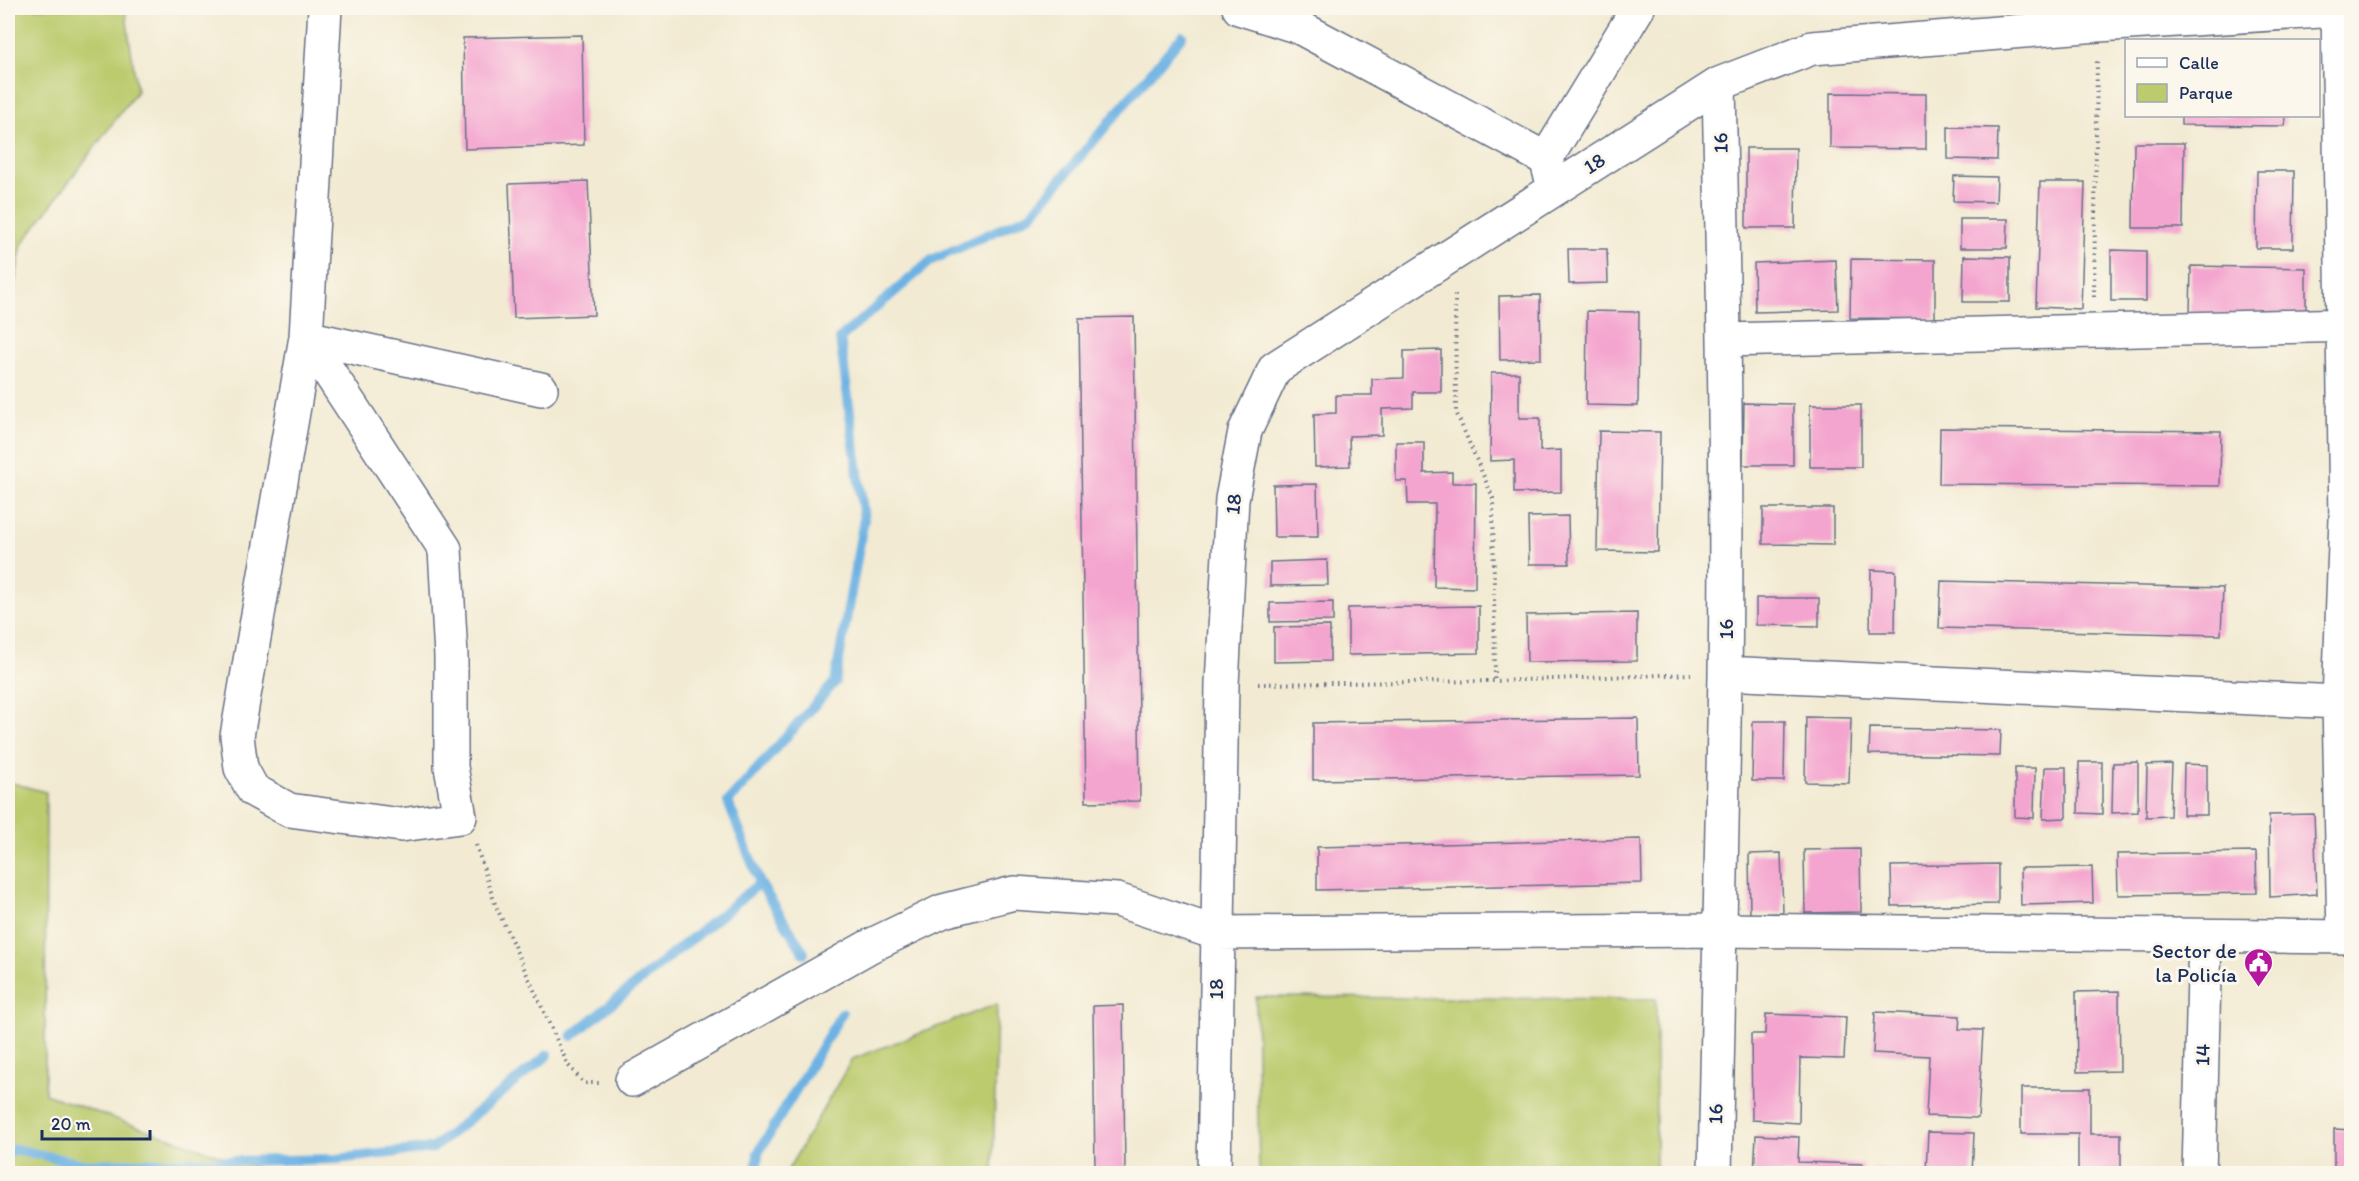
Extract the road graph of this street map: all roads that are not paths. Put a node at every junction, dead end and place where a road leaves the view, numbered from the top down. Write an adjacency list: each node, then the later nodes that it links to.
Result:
1 (325, 8): 8 (street)
2 (1239, 8): 6 (street)
3 (1638, 8): 6 (street)
4 (2342, 9): 5 (street, 18); 7 (street)
5 (1719, 84): 6 (street, 18); 9 (street, 16)
6 (1550, 174): 15 (street, 18)
7 (2347, 325): 9 (street); 11 (street)
8 (306, 337): 8 (street); 10 (street)
9 (1725, 340): 12 (street, 16)
10 (541, 389)
11 (2349, 519): 13 (street)
12 (1725, 673): 13 (street); 14 (street, 16)
13 (2339, 702): 17 (street)
14 (1717, 930): 15 (street); 16 (street); 20 (street, 16)
15 (1216, 933): 18 (street); 19 (street, 18)
16 (2205, 936): 17 (street); 21 (street, 14)
17 (2348, 937)
18 (632, 1080)
19 (1214, 1173)
20 (1715, 1173)
21 (2199, 1173)

